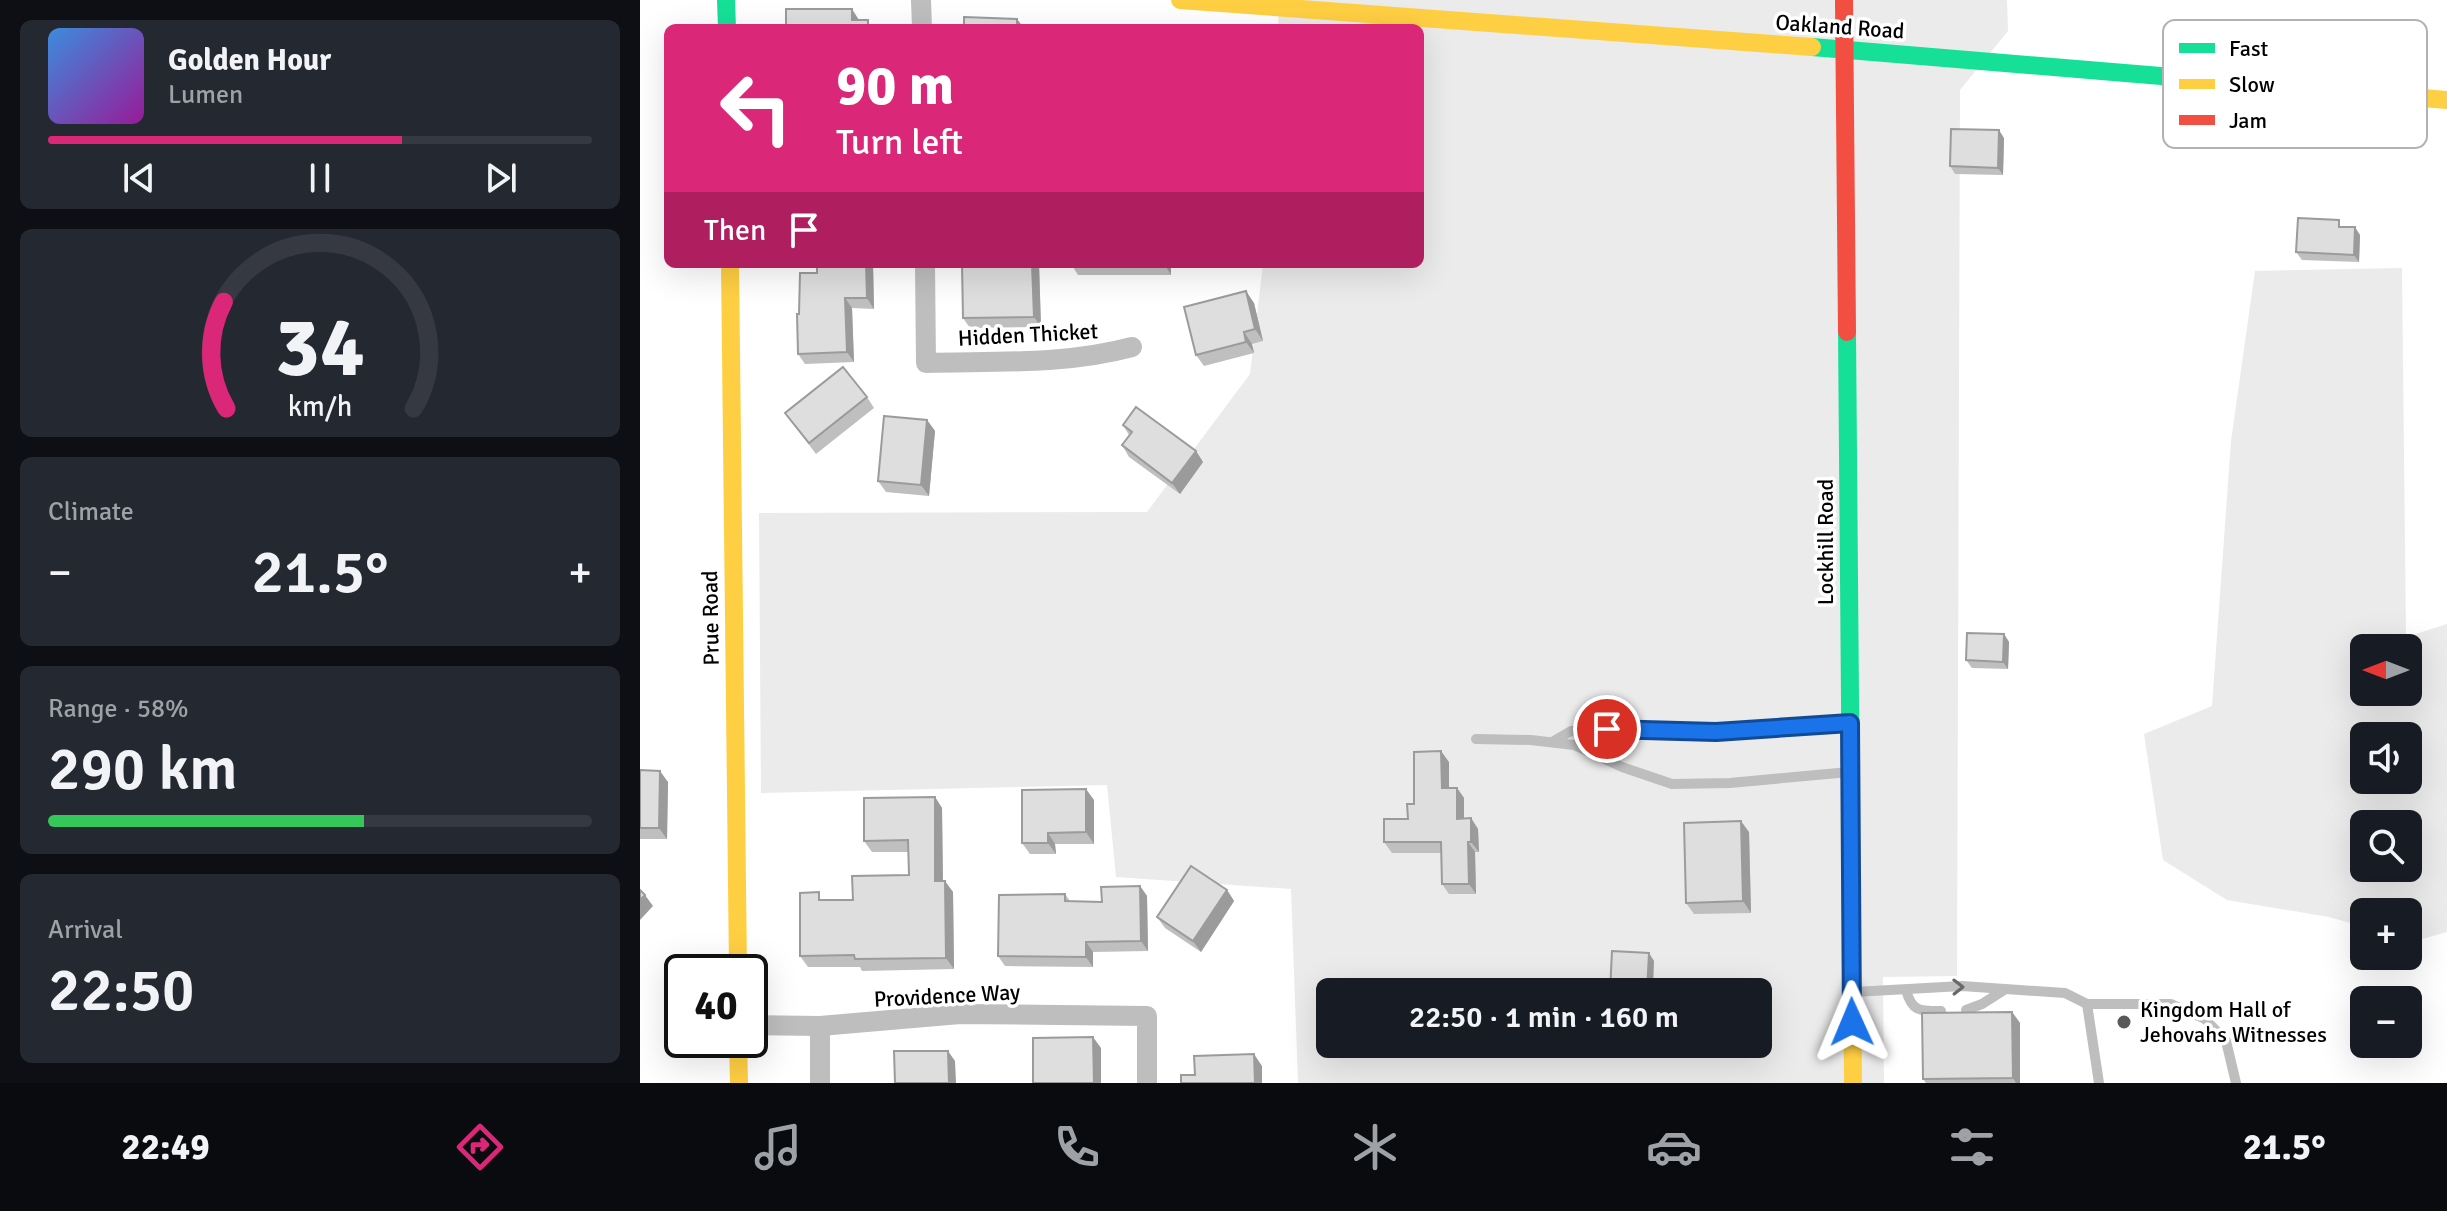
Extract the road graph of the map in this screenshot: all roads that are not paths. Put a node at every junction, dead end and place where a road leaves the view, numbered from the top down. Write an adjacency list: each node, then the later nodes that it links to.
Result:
1 (726, 0): 5 (street)
2 (921, 0): 6 (street)
3 (1180, 0): 7 (street, Oakland Road)
4 (1844, 0): 7 (street, Lockhill Road)
5 (727, 24)
6 (922, 24)
7 (1845, 50): 8 (street, Oakland Road); 14 (street, Lockhill Road)
8 (2163, 76)
9 (2427, 98): 10 (street, Oakland Road)
10 (2447, 100)
11 (730, 268): 18 (street, Prue Road)
12 (925, 268): 13 (street, Hidden Thicket)
13 (1132, 347)
14 (1850, 723): 16 (lane); 17 (street, Lockhill Road)
15 (1476, 739): 16 (lane)
16 (1551, 742): 17 (lane)
17 (1851, 772): 21 (street, Lockhill Road)
18 (738, 954)
19 (1906, 990): 20 (lane, one-way to 20); 21 (lane); 24 (lane)
20 (2004, 990): 22 (lane); 23 (lane)
21 (1852, 992): 31 (street, Lockhill Road)
22 (2087, 1004): 32 (lane); 33 (lane)
23 (1966, 1010)
24 (1941, 1011)
25 (768, 1025): 26 (street, Providence Way)
26 (820, 1026): 29 (street); 30 (street, Providence Way)
27 (738, 1058): 28 (street)
28 (739, 1083)
29 (820, 1083)
30 (1147, 1083)
31 (1853, 1083)
32 (2099, 1083)
33 (2236, 1083)

